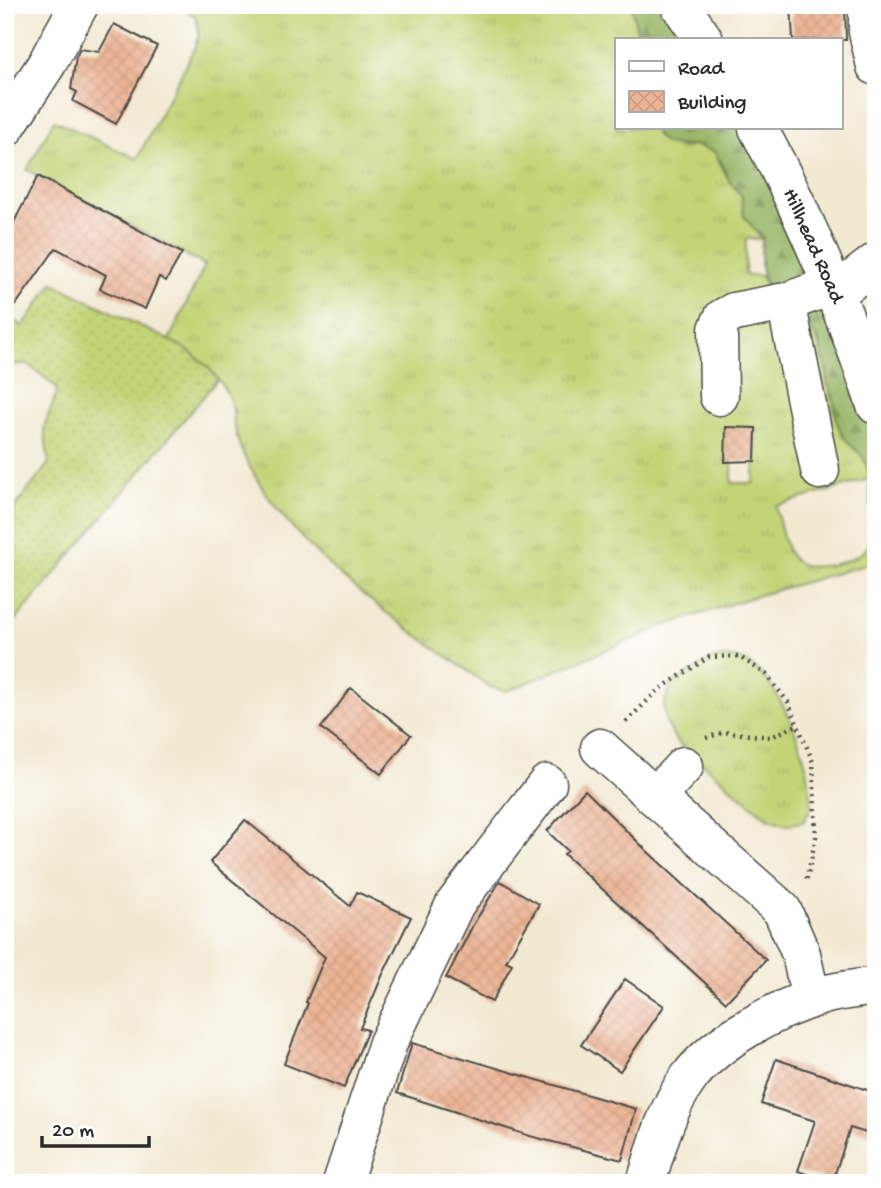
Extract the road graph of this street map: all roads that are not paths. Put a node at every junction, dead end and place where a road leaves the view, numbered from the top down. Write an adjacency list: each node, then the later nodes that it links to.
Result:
1 (79, 5): 6 (street)
2 (680, 5): 4 (street)
3 (868, 5): 5 (street)
4 (703, 38)
5 (876, 66)
6 (5, 128)
7 (759, 130): 9 (street, Hillhead Road)
8 (876, 262): 9 (street)
9 (835, 289): 10 (street); 12 (street, Hillhead Road)
10 (786, 302): 11 (street); 13 (street)
11 (719, 396)
12 (876, 405)
13 (820, 470)
14 (600, 748): 17 (street)
15 (684, 766): 17 (street)
16 (547, 784): 20 (street)
17 (655, 797): 19 (street)
18 (876, 986): 19 (street)
19 (811, 999): 21 (street)
20 (342, 1183)
21 (646, 1183)

